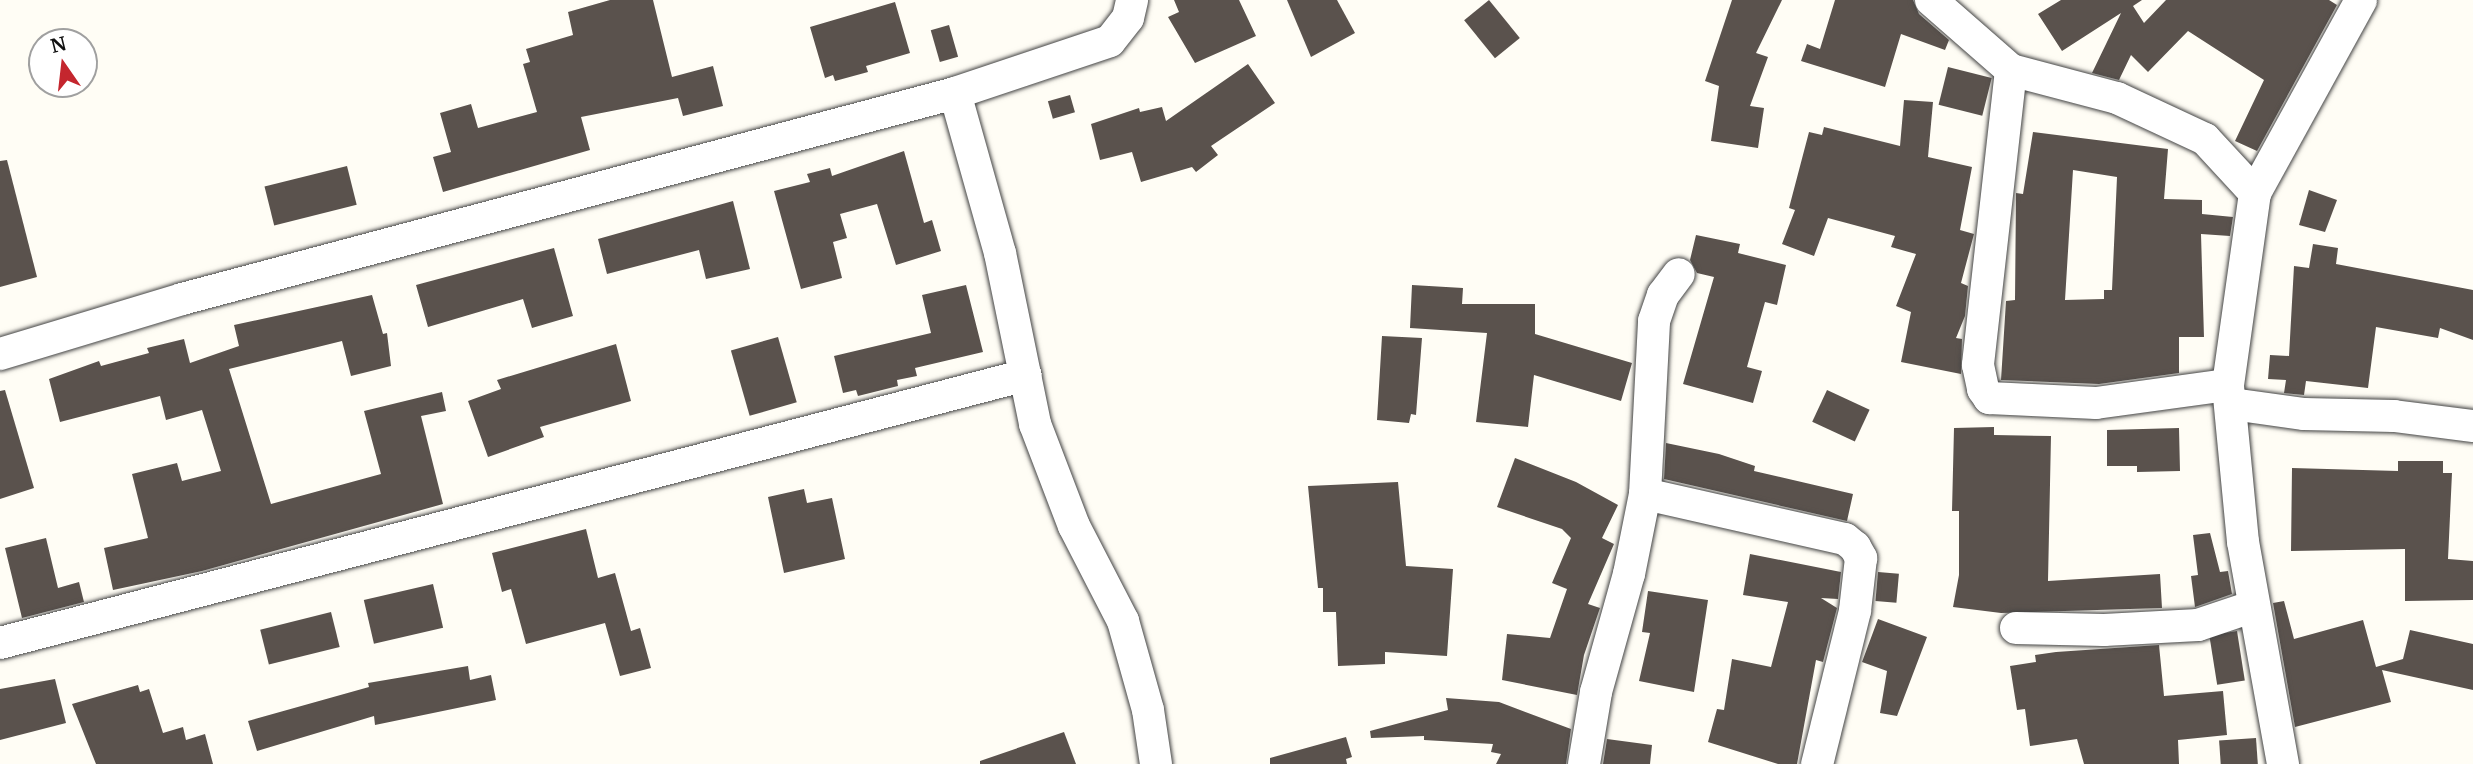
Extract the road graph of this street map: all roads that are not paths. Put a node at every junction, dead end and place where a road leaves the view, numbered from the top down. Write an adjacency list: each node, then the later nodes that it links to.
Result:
1 (1132, 0): 5 (street)
2 (1931, 0): 4 (street)
3 (2361, 0): 6 (street)
4 (2011, 70): 6 (street); 10 (street)
5 (955, 93): 8 (street); 9 (street)
6 (2255, 193): 10 (street)
7 (1679, 274): 12 (street)
8 (0, 354)
9 (1026, 375): 15 (street); 16 (street)
10 (2230, 395): 11 (street); 13 (street)
11 (2473, 426)
12 (1645, 494): 17 (street); 18 (street)
13 (2254, 606): 14 (street); 19 (street)
14 (2017, 628)
15 (0, 643)
16 (1156, 764)
17 (1584, 764)
18 (1817, 764)
19 (2283, 764)

